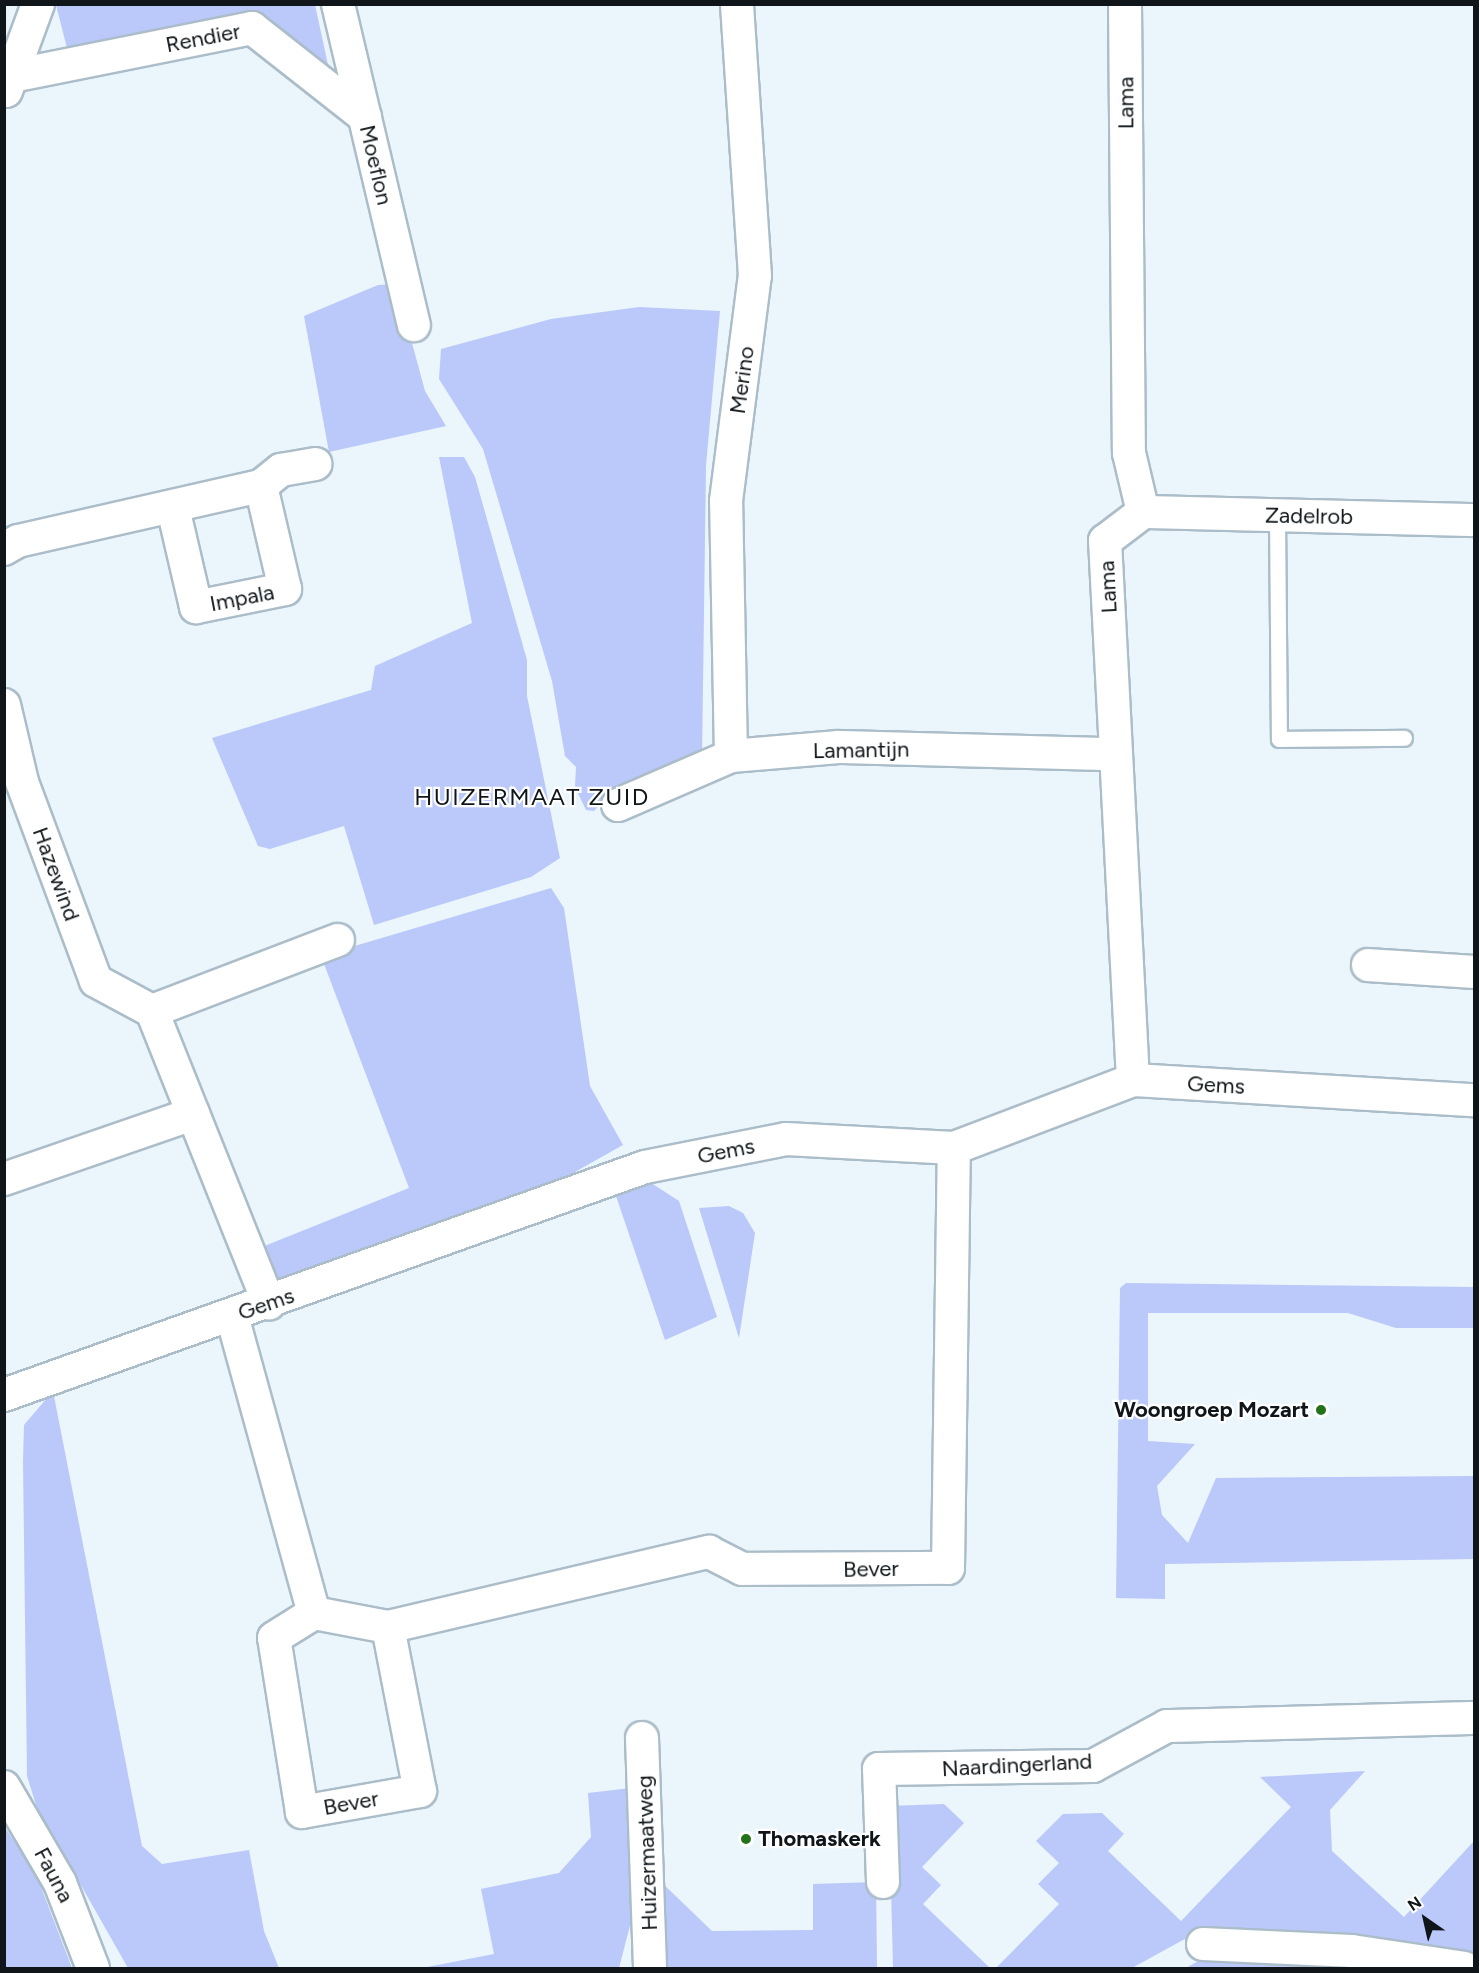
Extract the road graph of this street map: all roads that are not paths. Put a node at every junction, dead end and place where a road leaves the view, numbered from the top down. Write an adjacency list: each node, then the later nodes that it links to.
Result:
1 (38, 4): 5 (street, Rendier)
2 (338, 4): 6 (street, Moeflon)
3 (737, 4): 18 (street, Merino)
4 (1125, 4): 11 (street, Lama)
5 (8, 86): 6 (street, Rendier)
6 (365, 117): 7 (street, Moeflon)
7 (414, 325)
8 (315, 464): 9 (street)
9 (261, 486): 10 (street); 10 (street, Impala)
10 (173, 507): 14 (street)
11 (1143, 512): 12 (street, Zadelrob); 17 (street, Lama)
12 (1277, 515): 13 (street, Zadelrob); 16 (lane)
13 (1474, 518)
14 (4, 549)
15 (4, 705): 23 (street, Hazewind)
16 (1404, 738)
17 (1115, 754): 18 (street, Lamantijn); 24 (street, Lama)
18 (731, 756): 19 (street, Lamantijn)
19 (618, 805)
20 (338, 940): 23 (street)
21 (1368, 965): 22 (street)
22 (1474, 972)
23 (152, 1011): 26 (street)
24 (1133, 1080): 25 (street, Gems); 27 (street, Gems)
25 (1474, 1100)
26 (193, 1114): 28 (street); 29 (street)
27 (954, 1148): 29 (street, Gems); 33 (street, Bever)
28 (4, 1179)
29 (269, 1304): 30 (street, Gems)
30 (232, 1316): 31 (street, Gems); 32 (street)
31 (4, 1395)
32 (314, 1612): 33 (street, Bever); 33 (street, Bever)
33 (388, 1627)
34 (1474, 1718): 37 (street, Naardingerland)
35 (642, 1738): 40 (street, Huizermaatweg)
36 (4, 1787): 39 (street, Fauna)
37 (883, 1882)
38 (1203, 1944): 41 (street)
39 (93, 1968)
40 (650, 1968)
41 (1464, 1968)

